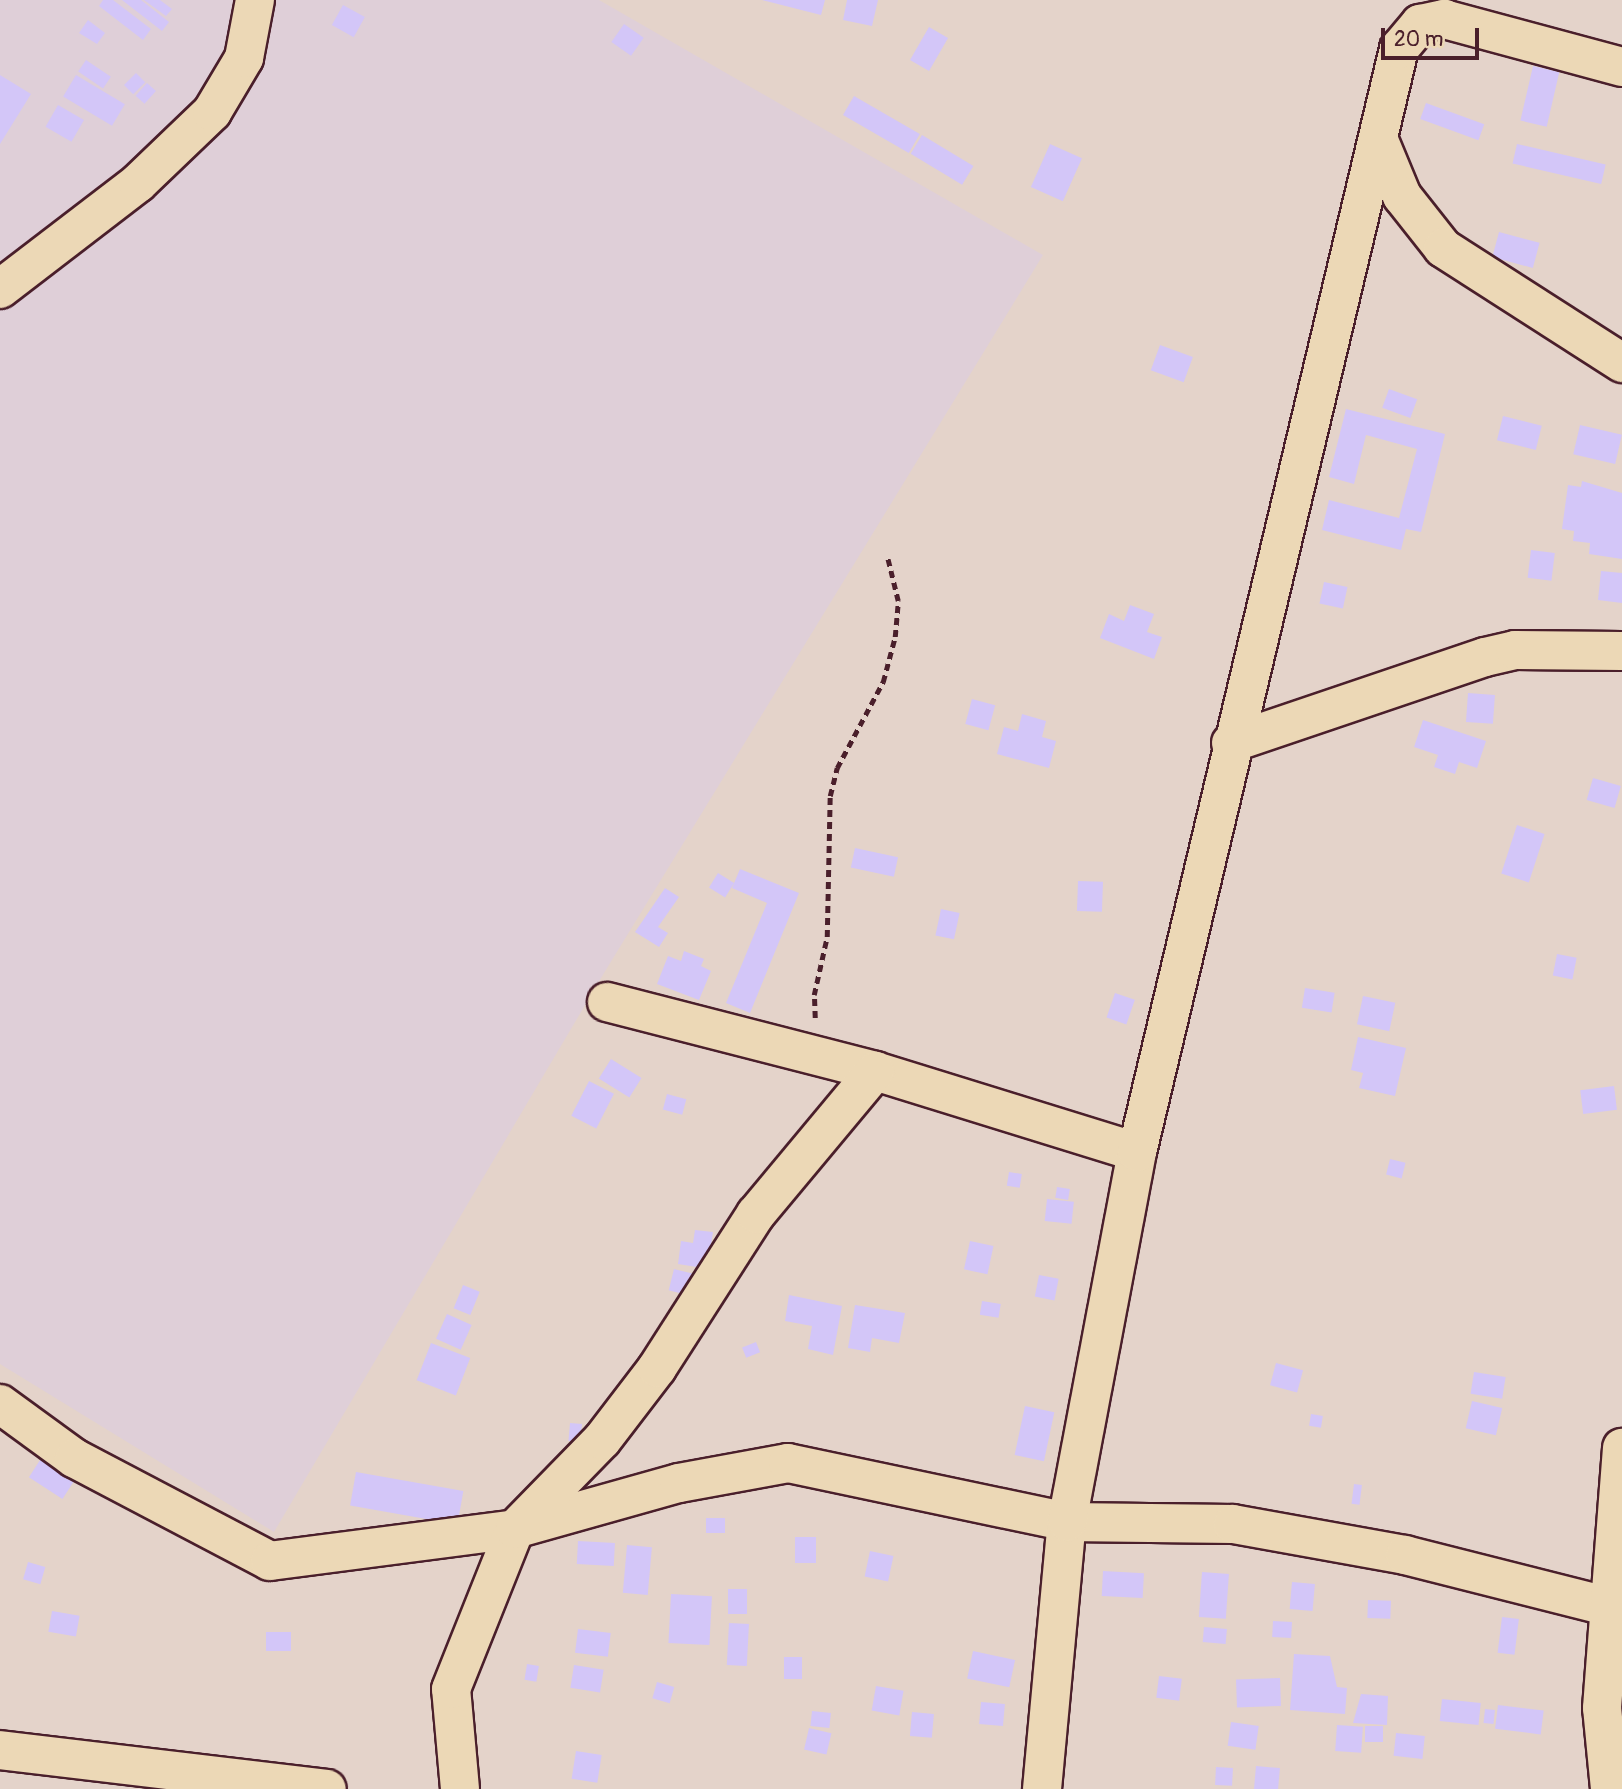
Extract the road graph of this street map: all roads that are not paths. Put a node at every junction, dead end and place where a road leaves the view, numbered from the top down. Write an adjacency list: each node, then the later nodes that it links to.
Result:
1 (255, 0): 4 (street)
2 (1622, 67): 3 (street)
3 (1378, 138): 5 (street); 7 (street)
4 (0, 289)
5 (1622, 363)
6 (1622, 651): 7 (street)
7 (1231, 743): 10 (street)
8 (607, 1002): 9 (street)
9 (875, 1071): 10 (street); 14 (street)
10 (1137, 1152): 13 (street)
11 (0, 1404): 14 (street)
12 (1622, 1448): 15 (street)
13 (1067, 1522): 14 (street); 15 (street); 19 (street)
14 (515, 1529): 18 (street)
15 (1616, 1609): 20 (street)
16 (0, 1750): 17 (street)
17 (327, 1789)
18 (460, 1789)
19 (1042, 1789)
20 (1610, 1789)

